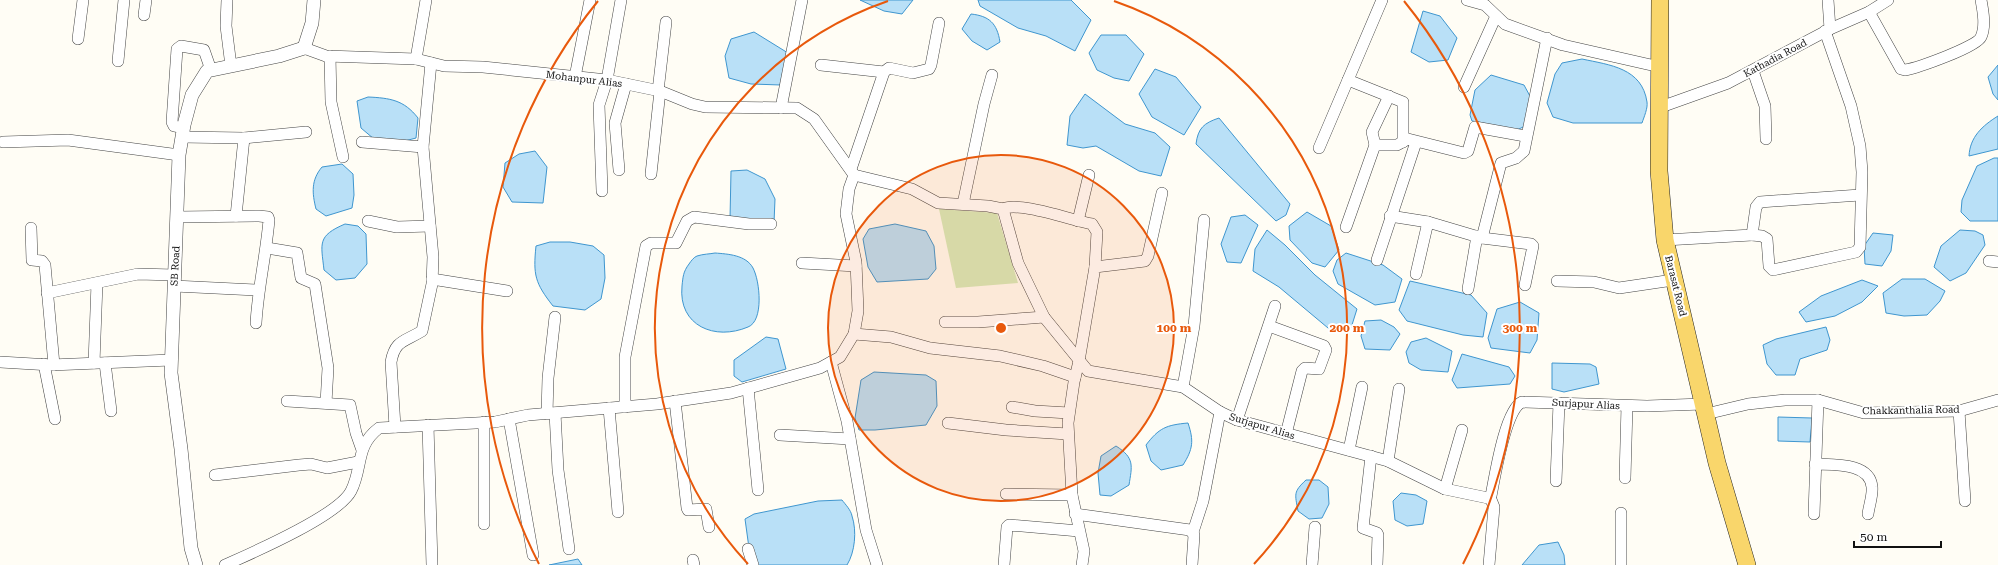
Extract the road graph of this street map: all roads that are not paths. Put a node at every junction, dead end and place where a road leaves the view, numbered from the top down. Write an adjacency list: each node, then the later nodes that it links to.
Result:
1 (83, 0): 22 (street)
2 (124, 0): 27 (street)
3 (146, 0): 17 (street)
4 (227, 0): 30 (street)
5 (314, 0): 24 (street)
6 (426, 0): 26 (street)
7 (590, 0): 36 (street)
8 (621, 0): 37 (street)
9 (802, 0): 43 (street)
10 (1382, 0): 38 (street)
11 (1660, 0): 31 (main road, Barasat Road)
12 (1828, 0): 21 (street)
13 (1981, 0): 16 (street)
14 (1474, 1): 18 (street)
15 (1882, 2): 16 (street, Kathadia Road)
16 (1869, 12): 21 (street, Kathadia Road)
17 (144, 15)
18 (1496, 16): 23 (street); 40 (street)
19 (666, 22): 41 (street)
20 (940, 22): 34 (street)
21 (1828, 30): 33 (street, Kathadia Road); 65 (street)
22 (78, 38)
23 (1547, 38): 31 (street); 47 (street)
24 (304, 48): 25 (street, Mohanpur Alias); 30 (street)
25 (330, 56): 26 (street, Mohanpur Alias); 58 (street)
26 (416, 59): 28 (street, Mohanpur Alias)
27 (118, 61)
28 (431, 63): 36 (street, Mohanpur Alias); 55 (street)
29 (821, 65): 34 (street)
30 (231, 66): 32 (street)
31 (1660, 67): 44 (main road, Barasat Road)
32 (210, 70): 46 (street, SB Road); 46 (street)
33 (1753, 71): 44 (street, Kathadia Road); 49 (street)
34 (884, 72): 60 (street)
35 (992, 75): 66 (street)
36 (575, 77): 37 (street, Mohanpur Alias)
37 (607, 80): 39 (street, Mohanpur Alias); 63 (street)
38 (1348, 80): 42 (street); 56 (street)
39 (626, 84): 41 (street, Mohanpur Alias); 59 (street)
40 (1464, 87)
41 (659, 91): 43 (street, Mohanpur Alias); 61 (street)
42 (1389, 96): 52 (street); 54 (street)
43 (781, 108): 60 (street, Mohanpur Alias)
44 (1658, 108): 81 (main road, Barasat Road)
45 (306, 132): 48 (street)
46 (182, 133): 48 (street); 57 (street, SB Road)
47 (1525, 136): 53 (street); 80 (street)
48 (244, 138): 68 (street)
49 (1766, 139)
50 (2, 142): 57 (street)
51 (362, 142): 55 (street)
52 (1403, 142): 53 (street); 54 (street)
53 (1416, 142): 69 (street)
54 (1375, 145): 77 (street)
55 (423, 147): 76 (street)
56 (1319, 148)
57 (178, 155): 70 (street, SB Road)
58 (343, 156)
59 (619, 170)
60 (853, 172): 66 (street); 85 (street)
61 (651, 174)
62 (1089, 175): 73 (street)
63 (602, 191)
64 (1162, 193): 86 (street)
65 (1860, 196): 79 (street); 79 (street)
66 (963, 204): 67 (street)
67 (1003, 209): 73 (street); 100 (street, Surjapur Alias)
68 (236, 216): 70 (street); 82 (street)
69 (1390, 216): 74 (street); 83 (street)
70 (178, 217): 89 (street, SB Road)
71 (1204, 220): 112 (street)
72 (368, 221): 76 (street)
73 (1078, 222): 86 (street)
74 (1428, 222): 80 (street); 87 (street)
75 (771, 224): 123 (street)
76 (430, 226): 88 (street)
77 (1346, 227)
78 (31, 228): 97 (street)
79 (1752, 235): 81 (street)
80 (1480, 237): 93 (street); 94 (street)
81 (1665, 240): 90 (main road, Barasat Road)
82 (267, 248): 95 (street); 121 (street)
83 (1377, 260)
84 (802, 263): 85 (street)
85 (856, 266): 104 (street)
86 (1095, 266): 106 (street)
87 (1416, 274)
88 (432, 279): 96 (street); 138 (street)
89 (174, 280): 92 (street); 95 (street); 105 (street, SB Road)
90 (1673, 280): 91 (street); 126 (main road, Barasat Road)
91 (1557, 281)
92 (97, 284): 97 (street); 109 (street)
93 (1524, 285)
94 (1468, 289)
95 (258, 290): 102 (street)
96 (507, 292)
97 (47, 293): 110 (street)
98 (1275, 306): 103 (street)
99 (555, 317): 130 (street)
100 (1044, 317): 101 (street); 106 (street, Surjapur Alias)
101 (945, 322)
102 (256, 323)
103 (1269, 326): 134 (street); 141 (street)
104 (854, 334): 108 (street); 111 (street)
105 (172, 360): 109 (street); 172 (street, SB Road)
106 (1079, 361): 111 (street); 112 (street, Surjapur Alias)
107 (0, 362): 110 (street)
108 (832, 362): 114 (street); 143 (street)
109 (99, 363): 110 (street); 127 (street)
110 (49, 364): 132 (street)
111 (1075, 377): 131 (street)
112 (1184, 387): 129 (street, Surjapur Alias)
113 (1362, 387): 145 (street)
114 (748, 388): 119 (street); 154 (street)
115 (1400, 390): 147 (street)
116 (1818, 400): 126 (street, Chakkanthalia Road); 128 (street, Chakkanthalia Road); 149 (street)
117 (1998, 400): 128 (street, Chakkanthalia Road)
118 (287, 401): 121 (street)
119 (675, 401): 123 (street); 165 (street)
120 (1559, 402): 122 (street, Surjapur Alias); 152 (street); 157 (street, Surjapur Alias)
121 (326, 403): 144 (street)
122 (1627, 406): 126 (street, Surjapur Alias); 151 (street)
123 (625, 407): 125 (street)
124 (1012, 407): 131 (street)
125 (608, 408): 130 (street); 159 (street)
126 (1704, 409): 184 (main road, Barasat Road)
127 (111, 411)
128 (1959, 411): 158 (street)
129 (1220, 412): 134 (street, Surjapur Alias); 168 (street)
130 (551, 413): 133 (street); 169 (street)
131 (1069, 413): 140 (street)
132 (55, 419)
133 (509, 419): 135 (street); 171 (street)
134 (1237, 420): 141 (street, Surjapur Alias)
135 (484, 422): 137 (street); 164 (street)
136 (948, 423): 140 (street)
137 (428, 425): 138 (street); 174 (street)
138 (395, 427): 144 (street)
139 (1462, 430): 153 (street)
140 (1068, 434): 156 (street)
141 (1286, 434): 145 (street, Surjapur Alias)
142 (780, 435): 143 (street)
143 (850, 439): 176 (street)
144 (362, 450): 148 (street)
145 (1349, 450): 146 (street, Surjapur Alias)
146 (1371, 456): 147 (street, Surjapur Alias); 181 (street)
147 (1388, 460): 153 (street, Surjapur Alias)
148 (358, 462): 150 (street); 173 (street)
149 (1815, 464): 162 (street); 163 (street)
150 (215, 475)
151 (1625, 478)
152 (1556, 481)
153 (1445, 489): 157 (street, Surjapur Alias)
154 (758, 490)
155 (1006, 494): 156 (street)
156 (1072, 495): 161 (street)
157 (1490, 497): 182 (street)
158 (1965, 501)
159 (618, 512)
160 (1621, 512): 183 (street)
161 (1075, 514): 167 (street); 168 (street)
162 (1814, 514)
163 (1868, 514)
164 (484, 524)
165 (709, 527)
166 (1315, 527): 180 (street)
167 (1079, 531): 177 (street); 178 (street)
168 (1193, 532): 179 (street)
169 (569, 549)
170 (748, 549): 175 (street)
171 (533, 555)
172 (196, 565)
173 (224, 565)
174 (432, 565)
175 (752, 565)
176 (877, 565)
177 (1004, 565)
178 (1082, 565)
179 (1192, 565)
180 (1312, 565)
181 (1377, 565)
182 (1489, 565)
183 (1622, 565)
184 (1747, 565)

